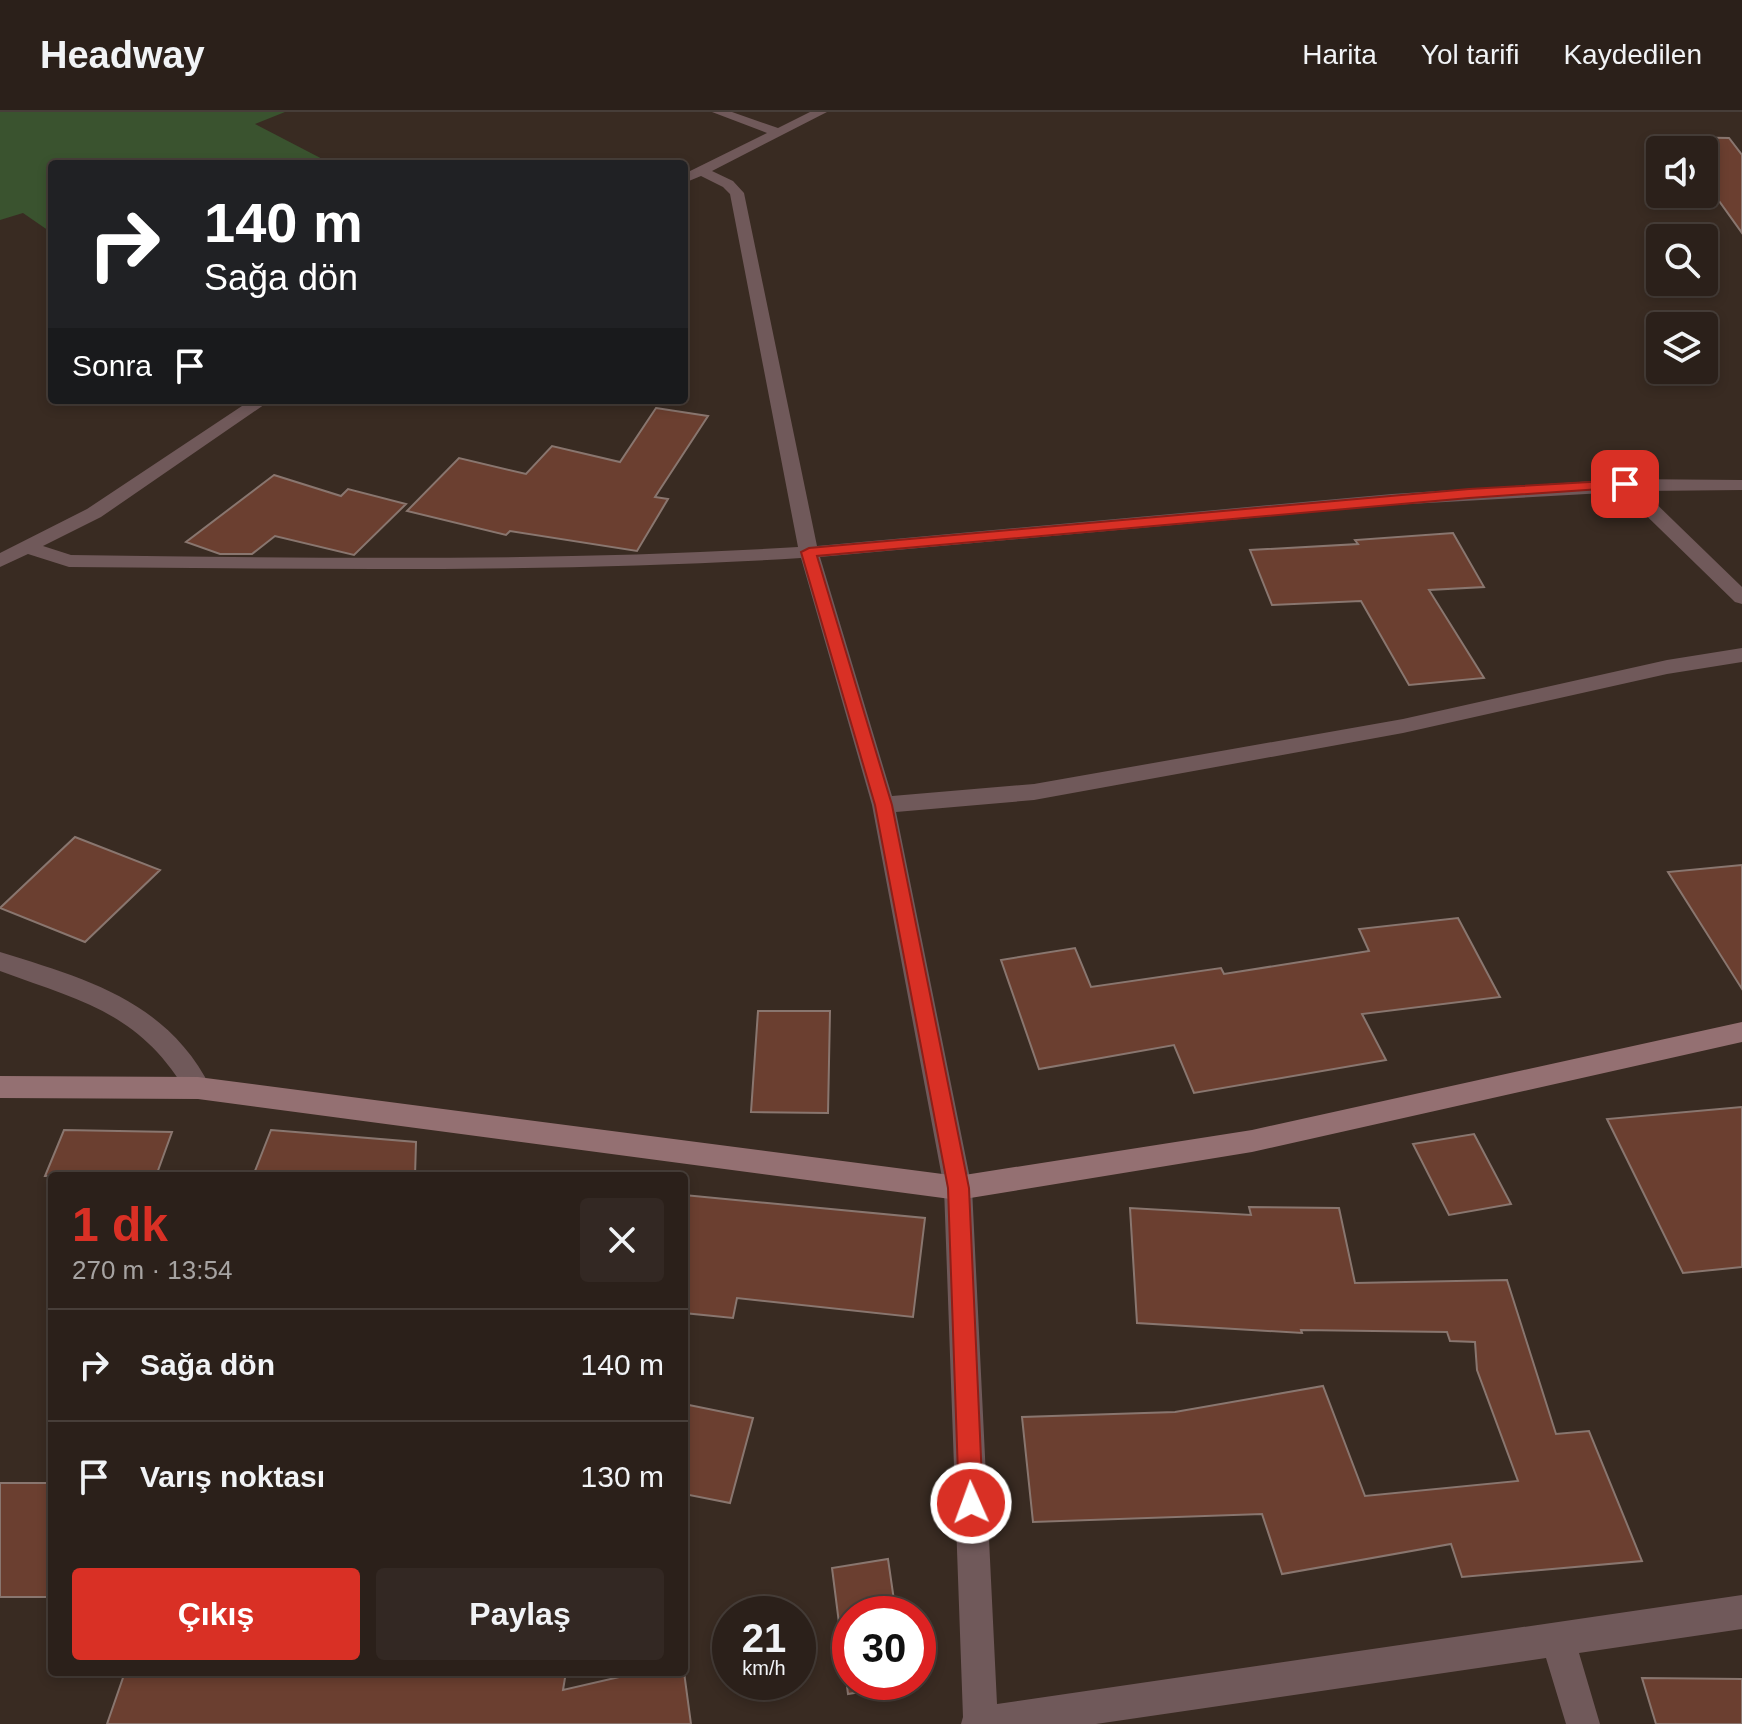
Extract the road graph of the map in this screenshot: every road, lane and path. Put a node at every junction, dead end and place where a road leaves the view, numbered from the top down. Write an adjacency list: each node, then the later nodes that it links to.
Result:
1 (719, 112): 3 (street)
2 (820, 112): 3 (street)
3 (778, 132): 4 (street)
4 (693, 175): 9 (street)
5 (256, 404): 8 (street)
6 (1625, 484): 7 (street); 9 (street); 11 (street)
7 (1742, 485)
8 (29, 548): 9 (street); 10 (street)
9 (809, 552): 13 (street)
10 (0, 561)
11 (1742, 598)
12 (1742, 655): 13 (street)
13 (883, 805): 18 (street)
14 (0, 961): 17 (street)
15 (1742, 1032): 18 (street)
16 (0, 1087): 17 (street)
17 (198, 1088): 18 (street)
18 (958, 1188): 21 (street)
19 (1742, 1612): 20 (street)
20 (1558, 1639): 21 (street); 22 (street)
21 (980, 1724)
22 (1583, 1724)

